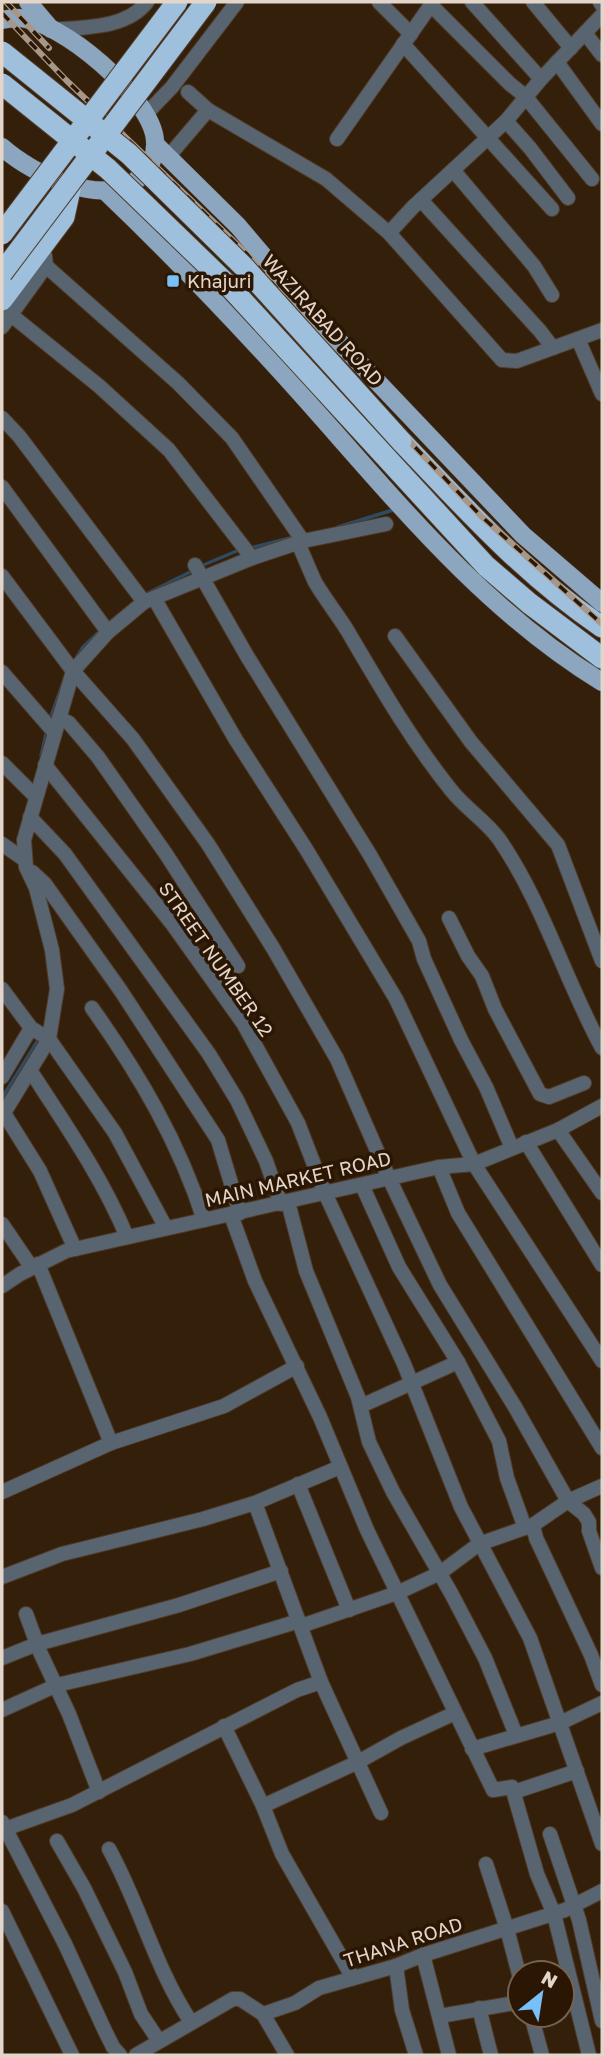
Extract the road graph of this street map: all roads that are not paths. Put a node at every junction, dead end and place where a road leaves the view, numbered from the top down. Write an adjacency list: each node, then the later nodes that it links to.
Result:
1 (28, 2): 12 (main road)
2 (147, 2): 12 (street)
3 (177, 2): 40 (highway, bridge)
4 (206, 2): 43 (highway, bridge)
5 (237, 2): 24 (street)
6 (379, 2): 14 (street)
7 (472, 2): 19 (street)
8 (533, 2): 15 (street)
9 (432, 3): 14 (street); 22 (street)
10 (601, 12): 13 (street)
11 (2, 20): 12 (main road)
12 (52, 30): 24 (main road)
13 (585, 33): 15 (street); 17 (street)
14 (407, 39): 27 (street); 28 (street)
15 (571, 48): 18 (street)
16 (2, 52): 58 (highway, WAZIRABAD ROAD, bridge)
17 (602, 55)
18 (557, 62): 19 (street); 26 (street)
19 (541, 79): 22 (street)
20 (2, 85): 61 (highway, bridge)
21 (188, 92): 23 (street)
22 (525, 96): 25 (street); 32 (street)
23 (208, 110): 30 (street); 39 (street)
24 (147, 113): 30 (main road)
25 (506, 121): 27 (street); 35 (street)
26 (602, 124)
27 (489, 136): 31 (street); 37 (street)
28 (337, 139)
29 (2, 147): 33 (main road)
30 (162, 151): 34 (main road); 38 (main road, WAZIRABAD ROAD)
31 (453, 170): 36 (street); 44 (street)
32 (592, 179)
33 (71, 185): 34 (main road); 41 (highway)
34 (105, 191): 42 (main road)
35 (568, 198)
36 (421, 200): 39 (street); 48 (street)
37 (552, 209)
38 (244, 233): 42 (main road); 58 (main road, WAZIRABAD ROAD)
39 (389, 233): 48 (street)
40 (2, 234)
41 (45, 255): 45 (highway); 53 (street)
42 (185, 269): 64 (main road)
43 (2, 273)
44 (552, 295)
45 (5, 314): 54 (street)
46 (602, 330): 47 (street)
47 (578, 339): 48 (street); 49 (street)
48 (553, 348)
49 (602, 394)
50 (2, 418): 57 (street)
51 (2, 487): 59 (street)
52 (386, 524): 53 (street)
53 (300, 539): 54 (street); 78 (street)
54 (248, 551): 55 (street)
55 (198, 572): 57 (street); 85 (street)
56 (2, 576): 62 (street)
57 (145, 599): 59 (street); 86 (street)
58 (596, 615)
59 (105, 628): 62 (street)
60 (395, 636): 73 (street)
61 (602, 659)
62 (71, 668): 65 (street); 88 (street)
63 (2, 672): 65 (street)
64 (602, 682)
65 (52, 725): 67 (street); 74 (street)
66 (2, 763): 68 (street)
67 (45, 765): 68 (street); 91 (street, STREET NUMBER 12)
68 (33, 795): 69 (street)
69 (30, 817): 71 (street); 92 (street)
70 (2, 844): 71 (street)
71 (23, 860): 77 (street); 93 (street)
72 (449, 918): 81 (street)
73 (602, 961)
74 (238, 966)
75 (2, 989): 77 (street)
76 (92, 1008): 94 (street)
77 (40, 1034): 79 (street); 80 (street); 96 (street)
78 (602, 1048)
79 (30, 1070): 83 (street); 97 (street)
80 (2, 1077)
81 (584, 1083)
82 (601, 1109): 84 (street, MAIN MARKET ROAD)
83 (2, 1113): 98 (street)
84 (558, 1130): 85 (street, MAIN MARKET ROAD); 90 (street)
85 (519, 1145): 86 (street, MAIN MARKET ROAD); 99 (street)
86 (474, 1164): 87 (street, MAIN MARKET ROAD); 102 (street)
87 (439, 1167): 88 (street, MAIN MARKET ROAD); 108 (street)
88 (389, 1178): 89 (street, MAIN MARKET ROAD); 113 (street)
89 (362, 1185): 91 (street, MAIN MARKET ROAD); 103 (street)
90 (602, 1193)
91 (325, 1194): 92 (street, MAIN MARKET ROAD); 105 (street, STREET NUMBER 12)
92 (284, 1203): 93 (street, MAIN MARKET ROAD); 106 (street)
93 (235, 1214): 94 (street, MAIN MARKET ROAD); 104 (street)
94 (204, 1220): 96 (street, MAIN MARKET ROAD)
95 (2, 1224): 100 (street)
96 (166, 1228): 97 (street, MAIN MARKET ROAD)
97 (127, 1237): 98 (street, MAIN MARKET ROAD)
98 (75, 1249): 100 (street, MAIN MARKET ROAD)
99 (602, 1265)
100 (35, 1266): 101 (street, MAIN MARKET ROAD); 107 (street)
101 (2, 1286)
102 (602, 1361)
103 (457, 1362): 105 (street); 115 (street)
104 (297, 1366): 107 (street); 109 (street)
105 (412, 1385): 106 (street); 116 (street, STREET NUMBER 12)
106 (361, 1406): 119 (street)
107 (111, 1443): 112 (street)
108 (602, 1448)
109 (340, 1467): 110 (street); 121 (street)
110 (298, 1485): 114 (street); 122 (street)
111 (602, 1486): 113 (street)
112 (2, 1492)
113 (568, 1501): 115 (street); 117 (street)
114 (255, 1503): 118 (street); 120 (street)
115 (529, 1526): 116 (street); 129 (street)
116 (479, 1544): 119 (street); 133 (street, STREET NUMBER 12)
117 (602, 1568)
118 (281, 1572): 124 (street); 125 (street)
119 (440, 1573): 121 (street); 135 (street)
120 (2, 1577)
121 (397, 1593): 122 (street); 132 (street)
122 (349, 1610): 124 (street)
123 (26, 1614): 125 (street)
124 (300, 1623): 127 (street); 128 (street)
125 (37, 1644): 126 (street); 128 (street)
126 (2, 1658)
127 (321, 1682): 134 (street); 137 (street)
128 (57, 1685): 131 (street); 139 (street)
129 (602, 1685)
130 (602, 1703): 133 (street)
131 (2, 1710)
132 (455, 1713): 136 (street); 137 (street)
133 (560, 1723): 135 (street); 138 (street, STREET NUMBER 12)
134 (224, 1726): 139 (street); 141 (street)
135 (516, 1735): 136 (street)
136 (472, 1749): 140 (street)
137 (358, 1762): 141 (street); 142 (street)
138 (577, 1771): 140 (street); 146 (street, STREET NUMBER 12)
139 (99, 1792): 143 (street)
140 (514, 1792): 152 (street)
141 (263, 1806): 157 (street)
142 (381, 1813)
143 (3, 1826): 167 (street)
144 (550, 1833): 150 (street)
145 (57, 1841): 165 (street)
146 (602, 1844)
147 (109, 1849): 163 (street)
148 (486, 1864): 153 (street)
149 (602, 1891): 150 (street, THANA ROAD)
150 (572, 1906): 152 (street, THANA ROAD); 162 (street)
151 (2, 1911): 166 (street)
152 (554, 1914): 153 (street, THANA ROAD); 174 (street)
153 (507, 1929): 154 (street, THANA ROAD); 155 (street)
154 (423, 1955): 156 (street, THANA ROAD); 161 (street)
155 (515, 1959)
156 (396, 1966): 157 (street, THANA ROAD); 170 (street)
157 (353, 1978): 160 (street, THANA ROAD)
158 (506, 2004): 159 (street)
159 (479, 2008): 161 (street); 172 (street)
160 (263, 2014): 163 (street); 169 (street)
161 (440, 2016): 171 (street)
162 (602, 2021)
163 (191, 2022): 165 (street)
164 (535, 2029): 173 (street)
165 (159, 2041): 168 (street)
166 (72, 2055)
167 (121, 2055)
168 (136, 2055)
169 (287, 2055)
170 (416, 2055)
171 (449, 2055)
172 (491, 2055)
173 (542, 2055)
174 (589, 2055)

